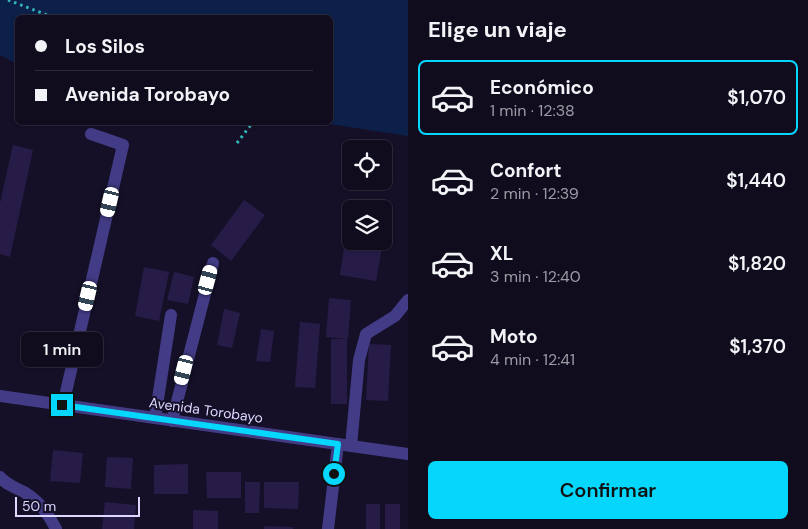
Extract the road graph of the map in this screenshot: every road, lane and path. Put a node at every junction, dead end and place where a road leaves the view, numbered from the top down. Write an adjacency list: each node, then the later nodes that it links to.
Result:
1 (8, 0): 2 (path)
2 (47, 15)
3 (251, 125): 5 (path)
4 (91, 134): 10 (street)
5 (237, 143)
6 (213, 263): 12 (street)
7 (408, 300): 14 (street)
8 (171, 315): 11 (street)
9 (0, 396): 10 (street, Avenida Torobayo)
10 (62, 405): 11 (street, Avenida Torobayo)
11 (155, 418): 12 (street, Avenida Torobayo)
12 (172, 420): 13 (street, Avenida Torobayo)
13 (338, 444): 14 (street, Avenida Torobayo); 18 (street)
14 (351, 446): 15 (street, Avenida Torobayo)
15 (408, 454)
16 (0, 477): 17 (street)
17 (56, 529)
18 (328, 529)

